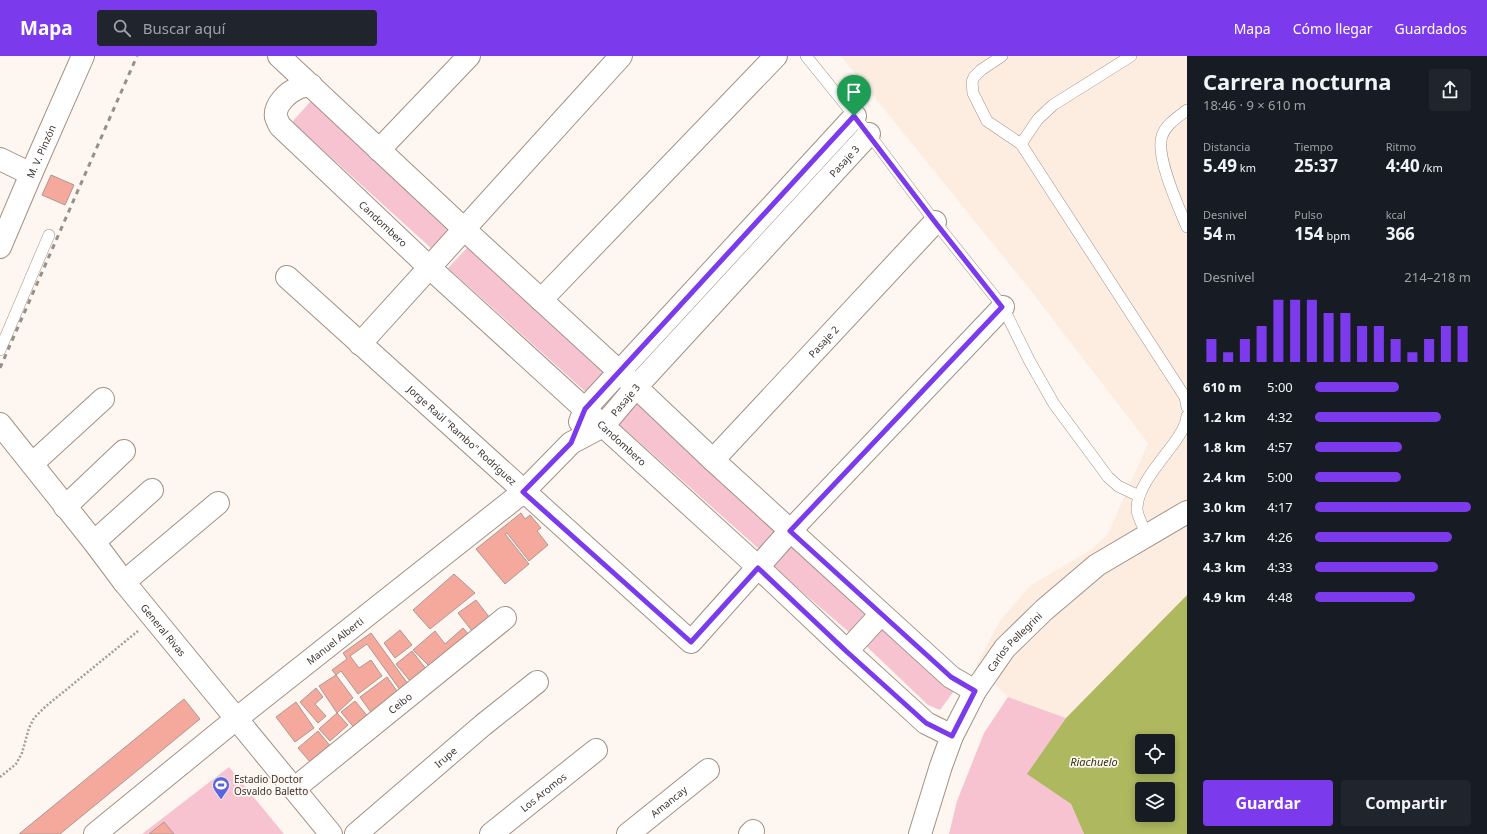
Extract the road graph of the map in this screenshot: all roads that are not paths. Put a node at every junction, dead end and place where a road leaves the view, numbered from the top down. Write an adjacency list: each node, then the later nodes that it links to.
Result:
1 (84, 56): 16 (street, M. V. Pinzón)
2 (279, 56): 9 (street)
3 (469, 56): 14 (street)
4 (621, 56): 19 (street)
5 (776, 56): 24 (street)
6 (806, 56): 11 (lane)
7 (1002, 56): 13 (lane)
8 (1131, 56): 13 (lane)
9 (311, 85): 14 (street); 22 (street, Candombero)
10 (1187, 110): 18 (lane)
11 (854, 116): 12 (lane); 28 (street)
12 (870, 134): 17 (lane); 29 (street, Pasaje 3)
13 (1021, 144): 31 (lane)
14 (379, 150): 19 (street)
15 (0, 159): 16 (street)
16 (31, 174): 21 (street, M. V. Pinzón)
17 (935, 222): 25 (lane); 38 (street, Pasaje 2)
18 (1187, 227)
19 (465, 230): 22 (street); 24 (street)
20 (49, 235): 27 (lane)
21 (0, 248)
22 (430, 268): 26 (street); 32 (street, Candombero)
23 (287, 276): 26 (street, Jorge Raúl "Rambo" Rodríguez)
24 (541, 300): 28 (street)
25 (1002, 307): 42 (lane); 46 (street)
26 (360, 344): 41 (street, Jorge Raúl "Rambo" Rodríguez)
27 (0, 350)
28 (619, 373): 29 (street); 32 (street)
29 (636, 387): 35 (street, Pasaje 3); 38 (street)
30 (103, 399): 39 (street)
31 (1186, 400)
32 (585, 409): 35 (street, Candombero); 36 (street)
33 (1187, 416): 42 (lane)
34 (0, 424): 39 (street, General Rivas)
35 (603, 426): 36 (street, Pasaje 3); 49 (street, Candombero)
36 (571, 443): 41 (street, Manuel Alberti)
37 (124, 451): 44 (street)
38 (713, 460): 46 (street)
39 (32, 464): 44 (street, General Rivas)
40 (152, 490): 48 (street)
41 (523, 492): 49 (street, Jorge Raúl "Rambo" Rodríguez); 56 (street, Manuel Alberti)
42 (1139, 496): 47 (lane)
43 (218, 503): 50 (street)
44 (64, 507): 48 (street, General Rivas)
45 (1187, 512): 47 (street, Carlos Pellegrini)
46 (790, 531): 49 (street); 51 (street)
47 (1147, 535): 55 (street, Carlos Pellegrini)
48 (94, 542): 50 (street, General Rivas)
49 (758, 568): 53 (street, Candombero)
50 (124, 582): 56 (street, General Rivas)
51 (881, 614): 53 (street); 55 (street)
52 (505, 618): 60 (street, Ceibo)
53 (846, 651): 57 (street, Candombero)
54 (537, 682): 63 (street, Irupe)
55 (975, 691): 57 (street, Carlos Pellegrini)
56 (236, 719): 60 (street, General Rivas); 61 (street, Manuel Alberti)
57 (952, 736): 66 (street, Carlos Pellegrini)
58 (596, 750): 64 (street, Los Aromos)
59 (708, 770): 65 (street, Amancay)
60 (294, 788): 62 (street, General Rivas)
61 (95, 834)
62 (331, 834)
63 (356, 834)
64 (491, 834)
65 (628, 834)
66 (920, 834)

